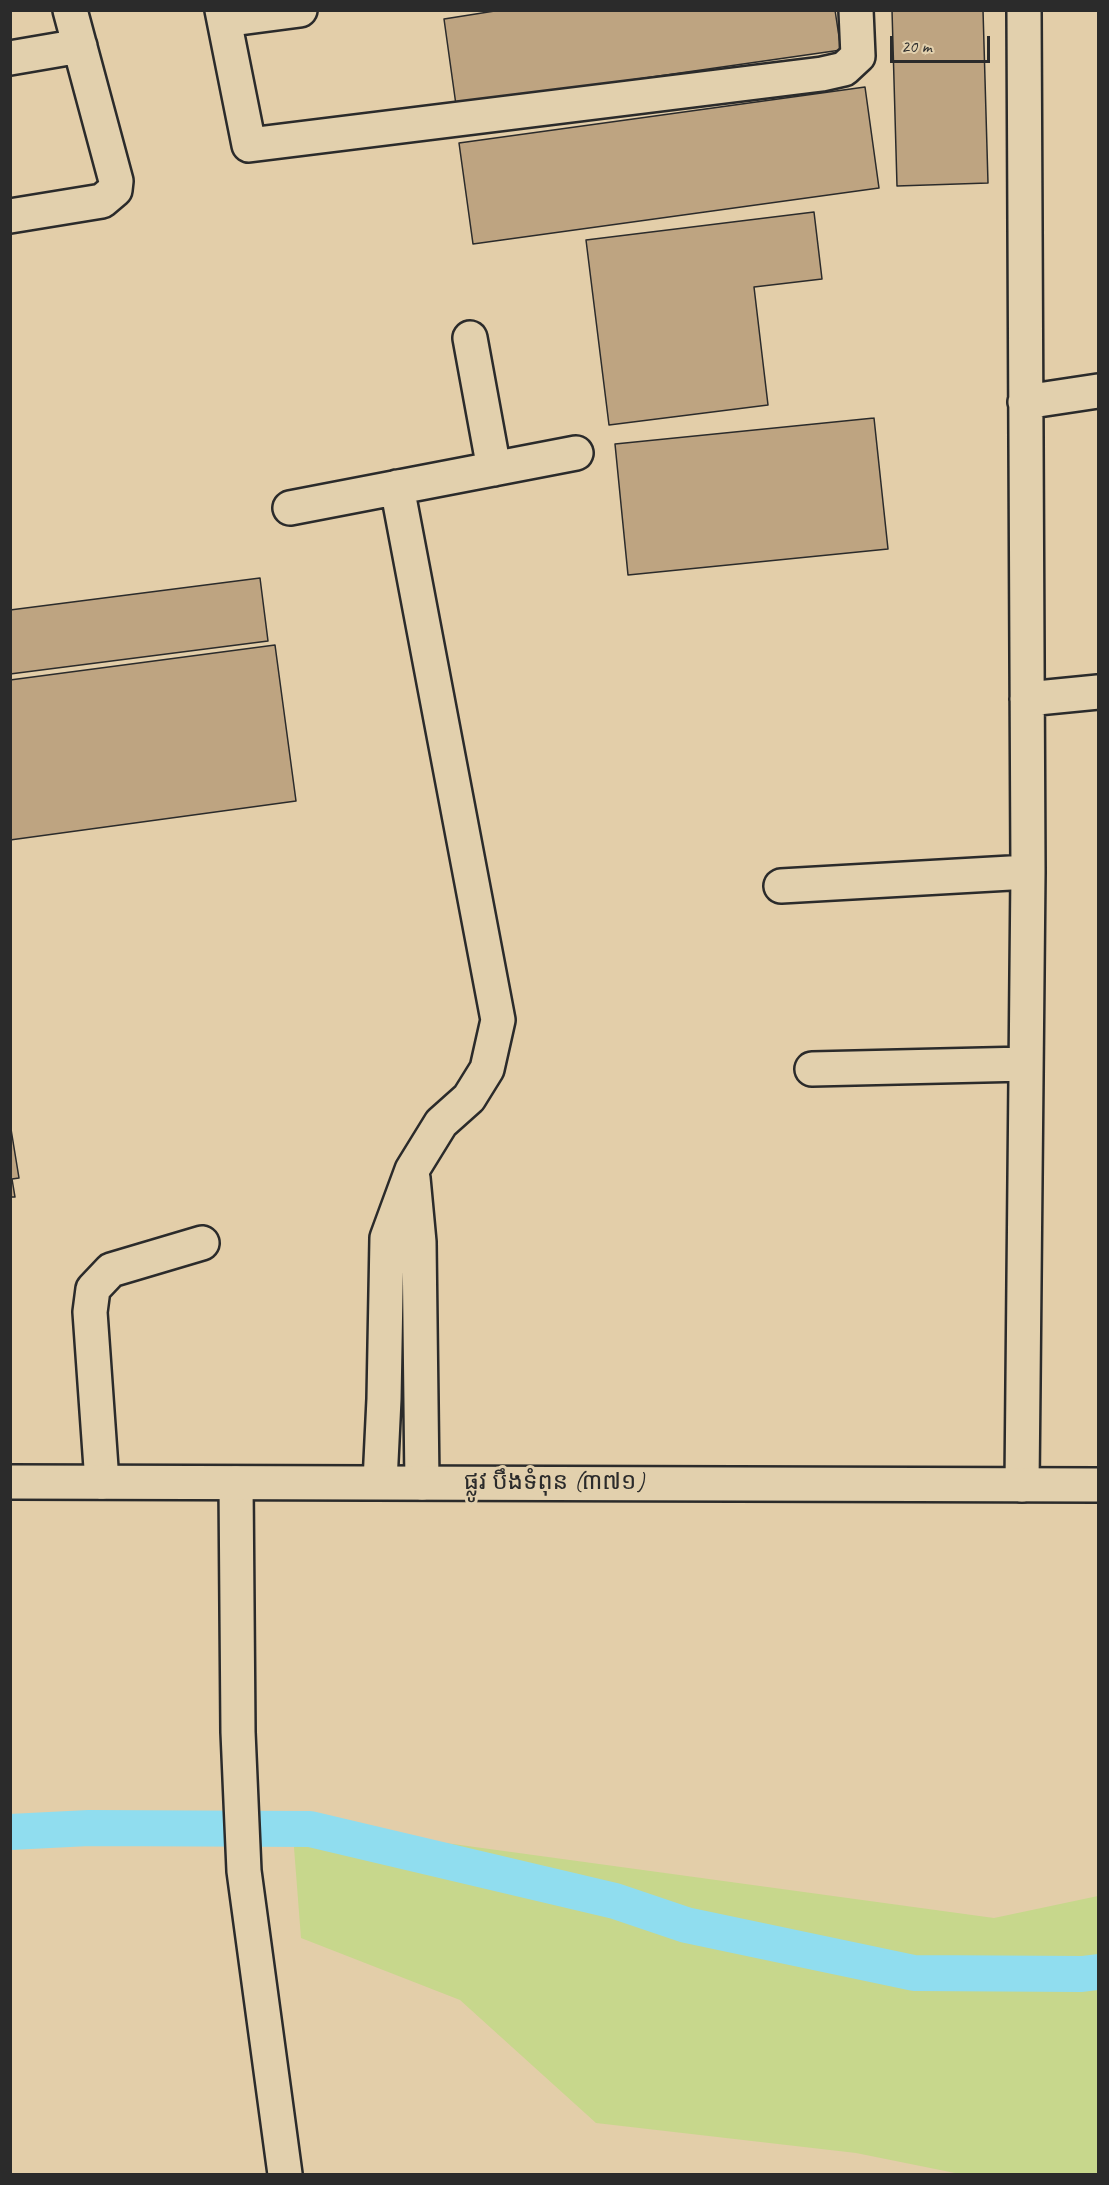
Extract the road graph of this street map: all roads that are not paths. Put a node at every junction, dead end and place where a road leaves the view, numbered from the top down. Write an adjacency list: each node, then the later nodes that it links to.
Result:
1 (70, 10): 6 (street)
2 (300, 10): 5 (street)
3 (856, 10): 5 (street)
4 (1024, 10): 11 (street)
5 (223, 15)
6 (80, 46): 7 (street); 8 (street)
7 (10, 58)
8 (10, 216)
9 (470, 338): 13 (street)
10 (1098, 391): 11 (street)
11 (1025, 402): 17 (street)
12 (576, 453): 13 (street)
13 (494, 469): 14 (street)
14 (397, 487): 15 (street); 22 (street)
15 (290, 508)
16 (1098, 692): 17 (street)
17 (1027, 699): 18 (street)
18 (1028, 872): 19 (street); 20 (street)
19 (781, 886)
20 (1026, 1064): 21 (street); 29 (street)
21 (812, 1069)
22 (412, 1170): 26 (street); 28 (street)
23 (202, 1244): 25 (street)
24 (10, 1482): 25 (street, ផ្លូវ បឹងទំពុន (៣៧១))
25 (102, 1482): 27 (street, ផ្លូវ បឹងទំពុន (៣៧១))
26 (380, 1482): 27 (street, ផ្លូវ បឹងទំពុន (៣៧១)); 28 (street, ផ្លូវ បឹងទំពុន (៣៧១))
27 (236, 1483): 31 (street)
28 (422, 1483): 29 (street, ផ្លូវ បឹងទំពុន (៣៧១))
29 (1022, 1485): 30 (street, ផ្លូវ បឹងទំពុន (៣៧១))
30 (1098, 1485)
31 (285, 2175)

